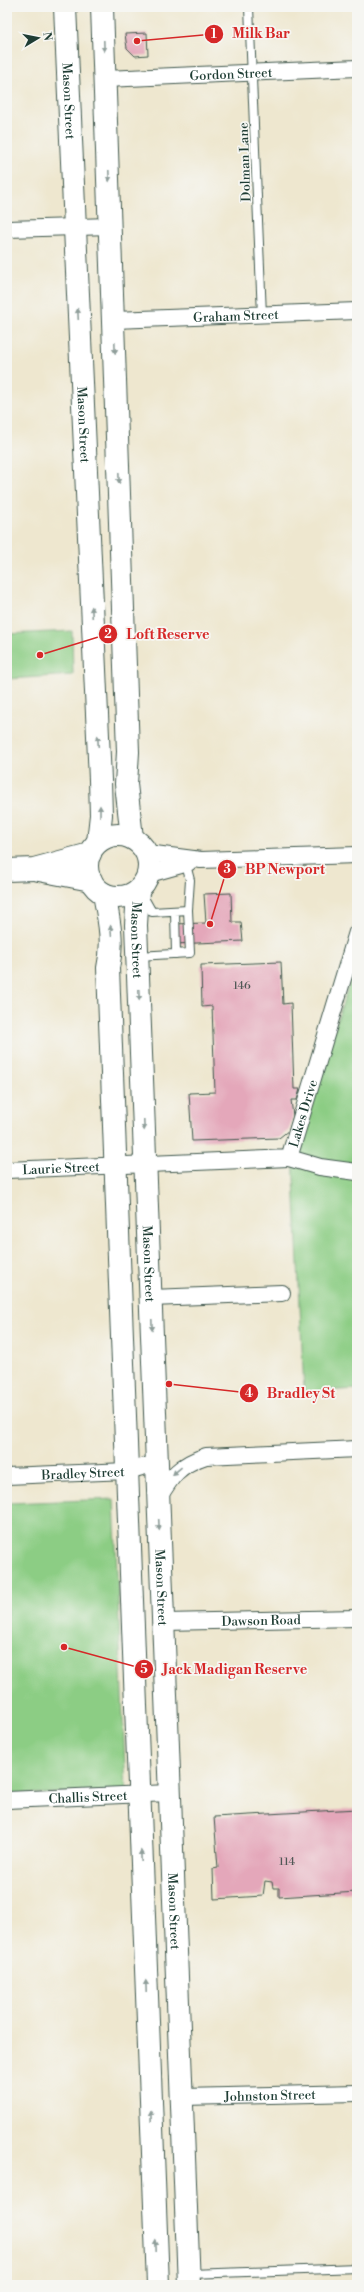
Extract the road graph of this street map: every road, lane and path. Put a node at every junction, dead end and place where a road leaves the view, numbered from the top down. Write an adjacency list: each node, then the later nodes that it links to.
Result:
1 (65, 7): 7 (street, Mason Street)
2 (102, 7): 6 (street, Mason Street, one-way to 6)
3 (249, 7): 5 (lane, Dolman Lane)
4 (357, 68): 5 (street, Gordon Street)
5 (252, 73): 6 (street, Gordon Street); 11 (lane, Dolman Lane)
6 (105, 79): 8 (street, Mason Street, one-way to 8)
7 (74, 226): 8 (street); 9 (street); 13 (street, Mason Street, one-way to 7)
8 (111, 226): 12 (street, Mason Street)
9 (7, 229)
10 (357, 311): 11 (street, Graham Street)
11 (262, 315): 12 (street, Graham Street)
12 (114, 320): 17 (street, Mason Street, one-way to 17)
13 (94, 848): 16 (street); 17 (street); 19 (street)
14 (357, 855): 15 (street)
15 (185, 861): 17 (street); 20 (lane)
16 (34, 869): 18 (street); 19 (street)
17 (141, 869): 19 (street); 21 (lane); 24 (street, Mason Street)
18 (7, 870)
19 (98, 887): 26 (street, Mason Street, one-way to 19)
20 (188, 910): 21 (lane); 23 (lane)
21 (175, 911): 23 (lane)
22 (357, 932): 25 (street, Lakes Drive)
23 (176, 954): 24 (lane)
24 (138, 956): 27 (street, Mason Street, one-way to 27)
25 (289, 1158): 27 (street, Lakes Drive); 29 (street)
26 (114, 1165): 27 (street, Lakes Drive); 28 (street, Laurie Street); 34 (street, Mason Street)
27 (146, 1165): 31 (street, Mason Street)
28 (7, 1170)
29 (357, 1172)
30 (282, 1293): 31 (street)
31 (151, 1298): 33 (street, Mason Street, one-way to 33)
32 (357, 1449): 36 (street, one-way to 36)
33 (157, 1463): 34 (street, Bradley Street); 36 (street, Mason Street)
34 (127, 1471): 35 (street, Bradley Street); 40 (street, Mason Street)
35 (7, 1476)
36 (158, 1499): 38 (street, Mason Street, one-way to 38)
37 (357, 1618): 38 (street, Dawson Road)
38 (164, 1622): 39 (street, Mason Street)
39 (169, 1793): 40 (street, Challis Street); 43 (street, Mason Street)
40 (139, 1794): 41 (street, Challis Street); 46 (street, Mason Street, one-way to 40)
41 (7, 1800)
42 (357, 2093): 43 (street, Johnston Street)
43 (182, 2097): 45 (street, Mason Street)
44 (357, 2268): 45 (lane)
45 (189, 2280)
46 (158, 2285)

